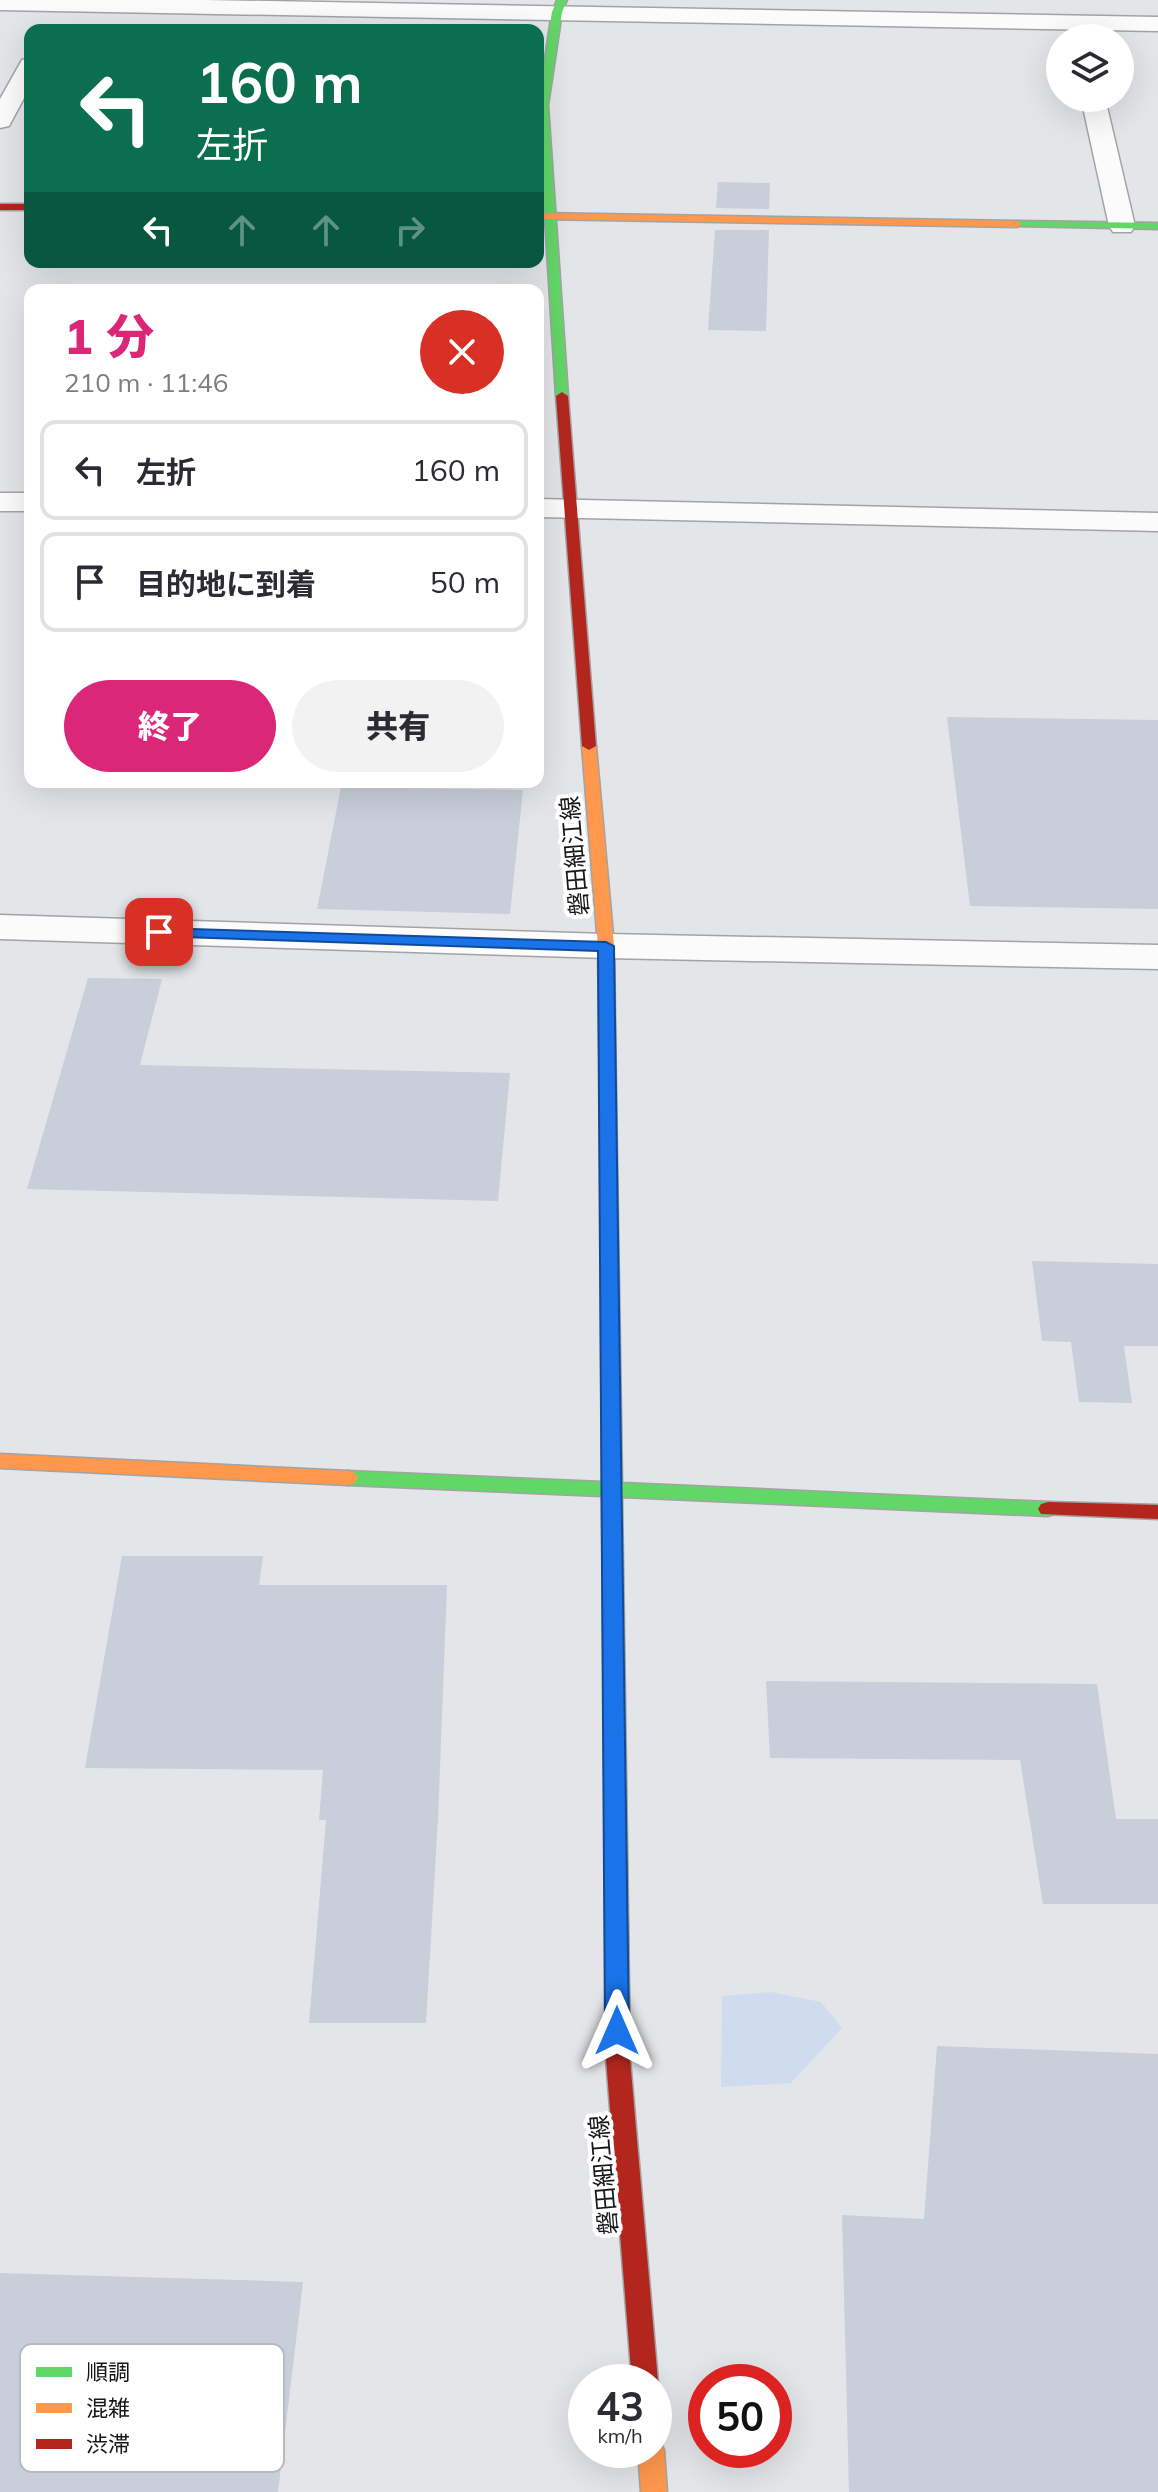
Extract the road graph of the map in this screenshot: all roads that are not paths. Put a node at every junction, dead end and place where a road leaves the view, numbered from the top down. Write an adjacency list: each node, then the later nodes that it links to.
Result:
1 (64, 2): 2 (street); 3 (street); 5 (street)
2 (0, 3)
3 (559, 6): 4 (street); 8 (main road, 磐田細江線)
4 (1075, 20): 6 (street)
5 (52, 24)
6 (1158, 24)
7 (24, 76): 10 (street)
8 (544, 99)
9 (1096, 112): 15 (street)
10 (0, 121)
11 (544, 160): 14 (main road, 磐田細江線)
12 (0, 207): 13 (main road)
13 (24, 207)
14 (545, 216): 15 (main road); 19 (main road, 磐田細江線)
15 (1122, 226): 16 (main road)
16 (1158, 226)
17 (0, 502): 18 (street)
18 (24, 502)
19 (553, 508): 20 (street); 22 (main road, 磐田細江線)
20 (1158, 522)
21 (0, 927): 22 (street)
22 (606, 946): 23 (street); 25 (main road, 磐田細江線)
23 (1158, 957)
24 (0, 1461): 25 (main road)
25 (614, 1491): 26 (main road); 27 (main road, 磐田細江線)
26 (1158, 1512)
27 (643, 2364)
28 (652, 2468): 29 (main road)
29 (654, 2492)

